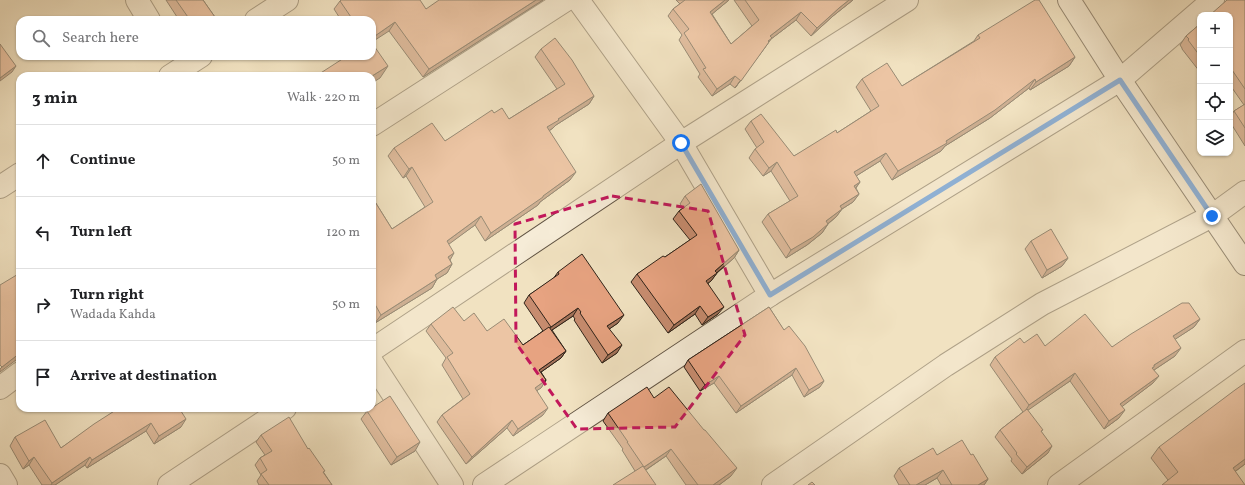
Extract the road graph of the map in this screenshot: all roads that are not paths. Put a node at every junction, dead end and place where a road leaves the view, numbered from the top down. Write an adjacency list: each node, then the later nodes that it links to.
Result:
1 (137, 0): 8 (street)
2 (287, 0): 9 (street)
3 (566, 0): 13 (street)
4 (578, 0): 14 (street)
5 (907, 0): 14 (street)
6 (1069, 0): 12 (street)
7 (1213, 0): 12 (street)
8 (147, 16)
9 (262, 16)
10 (194, 60): 11 (street)
11 (177, 69)
12 (1120, 80): 18 (street); 20 (street)
13 (376, 122)
14 (681, 143): 20 (street); 21 (street)
15 (16, 177): 16 (street)
16 (0, 187)
17 (1245, 192): 18 (street)
18 (1212, 216): 19 (street); 32 (street)
19 (1245, 264)
20 (770, 295): 31 (street)
21 (376, 347)
22 (1245, 351): 33 (street)
23 (376, 368): 30 (street)
24 (16, 376): 25 (street)
25 (0, 388)
26 (279, 412): 29 (street)
27 (0, 475): 28 (street)
28 (6, 485)
29 (169, 485)
30 (452, 485)
31 (484, 485)
32 (773, 485)
33 (1059, 485)

